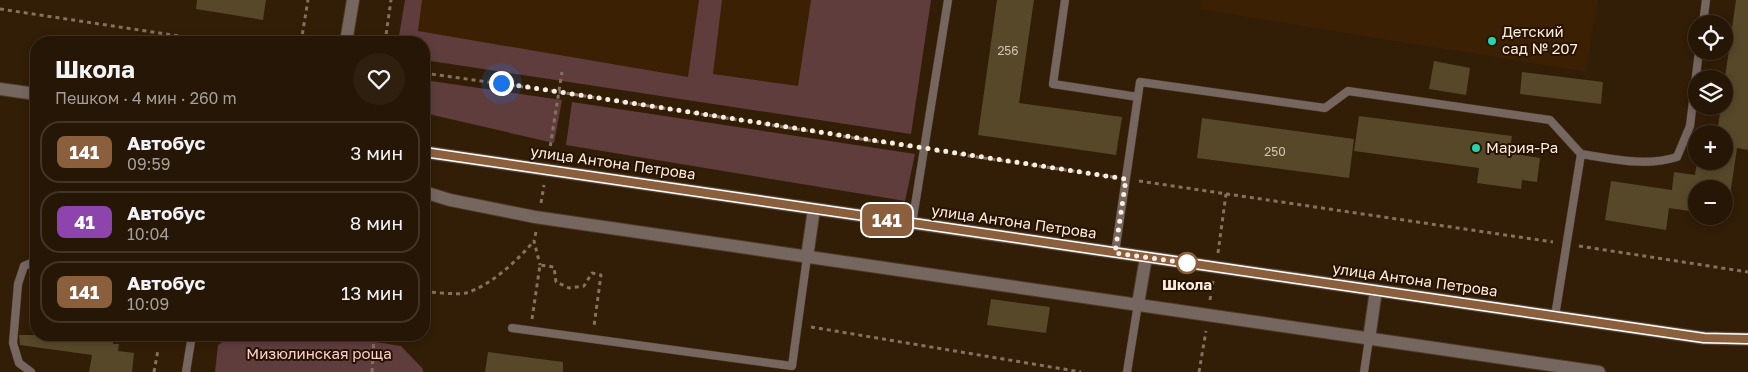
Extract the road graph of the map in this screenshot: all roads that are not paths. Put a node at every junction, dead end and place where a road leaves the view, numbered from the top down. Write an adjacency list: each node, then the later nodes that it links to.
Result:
1 (353, 0): 6 (street)
2 (948, 0): 15 (lane)
3 (1065, 0): 10 (lane)
4 (1706, 0): 5 (lane)
5 (1704, 15)
6 (347, 36)
7 (1698, 60): 12 (lane)
8 (0, 89): 9 (street)
9 (30, 93)
10 (1138, 97): 12 (lane); 16 (lane)
11 (430, 153): 14 (street, улица Антона Петрова)
12 (1581, 154): 22 (lane)
13 (430, 194): 17 (street)
14 (814, 209): 15 (street, улица Антона Петрова); 17 (street)
15 (912, 224): 16 (street, улица Антона Петрова)
16 (1115, 253): 18 (street, улица Антона Петрова)
17 (807, 257): 21 (street); 27 (lane)
18 (1146, 257): 20 (street, улица Антона Петрова); 21 (street)
19 (30, 264): 28 (lane)
20 (1376, 290): 22 (street, улица Антона Петрова); 24 (street)
21 (1138, 304): 24 (street); 30 (lane)
22 (1555, 316): 25 (street, улица Антона Петрова)
23 (512, 328): 27 (lane)
24 (1369, 339): 31 (lane); 32 (street)
25 (1748, 339)
26 (191, 341): 29 (lane)
27 (791, 369)
28 (31, 372)
29 (186, 372)
30 (1127, 372)
31 (1364, 372)
32 (1594, 372): 33 (street)
33 (1599, 372)

